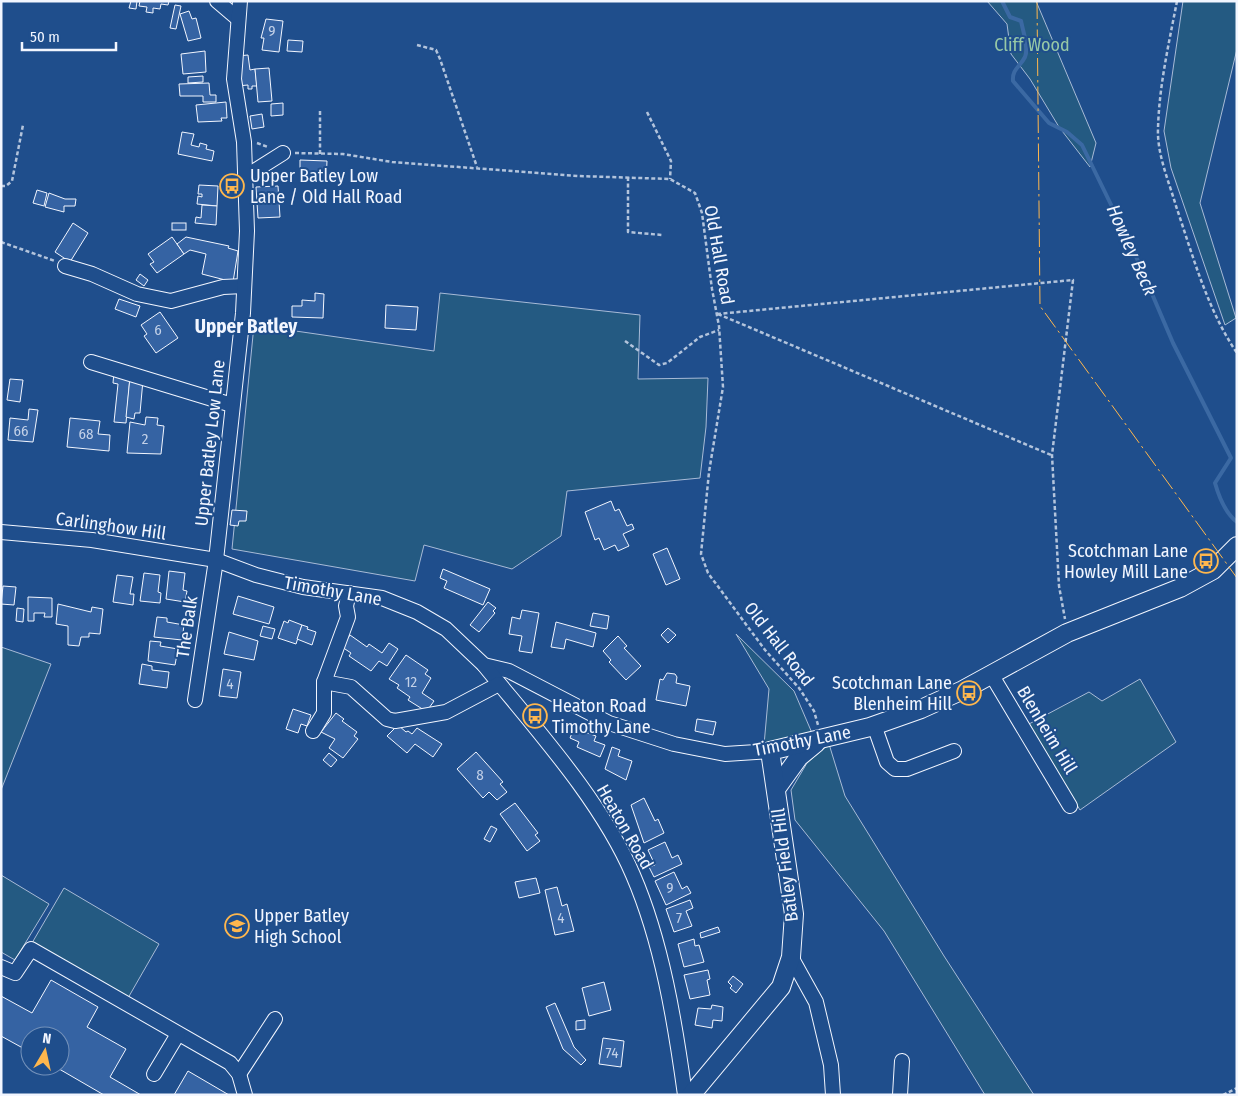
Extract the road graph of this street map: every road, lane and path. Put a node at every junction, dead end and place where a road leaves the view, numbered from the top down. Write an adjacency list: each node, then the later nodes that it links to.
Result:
1 (217, 1): 4 (street)
2 (240, 1): 4 (street, Upper Batley Low Lane)
3 (1177, 1): 24 (path)
4 (237, 18): 9 (street, Upper Batley Low Lane)
5 (417, 45): 12 (path)
6 (320, 108): 11 (path)
7 (647, 112): 15 (path)
8 (23, 125): 16 (path)
9 (244, 142): 10 (path, Old Hall Road); 13 (street, Upper Batley Low Lane)
10 (283, 153): 11 (path, Old Hall Road); 13 (street)
11 (320, 154): 12 (path, Old Hall Road)
12 (477, 167): 14 (path, Old Hall Road)
13 (245, 177): 20 (street, Upper Batley Low Lane)
14 (628, 177): 15 (path, Old Hall Road); 17 (path)
15 (670, 179): 21 (path, Old Hall Road)
16 (1, 186)
17 (662, 235)
18 (1, 242): 19 (path)
19 (65, 266): 20 (street)
20 (244, 286): 26 (street, Upper Batley Low Lane)
21 (716, 314): 22 (path, Old Hall Road); 27 (path); 27 (path)
22 (719, 330): 23 (path); 40 (path, Old Hall Road)
23 (625, 341)
24 (1237, 353)
25 (92, 362): 26 (street)
26 (232, 405): 30 (street, Upper Batley Low Lane)
27 (1052, 455): 32 (path)
28 (1, 532): 30 (street, Carlinghow Hill)
29 (1237, 546): 32 (main road, Timothy Lane)
30 (216, 560): 31 (street, Timothy Lane); 37 (street, The Balk)
31 (349, 594): 33 (street, Timothy Lane); 35 (street)
32 (1067, 633): 34 (main road, Timothy Lane)
33 (484, 665): 36 (street, Heaton Road); 41 (street, Timothy Lane)
34 (991, 674): 38 (main road, Timothy Lane); 44 (street, Blenheim Hill)
35 (324, 682): 36 (street); 39 (street)
36 (499, 684): 54 (street, Heaton Road)
37 (195, 700)
38 (874, 725): 40 (main road, Timothy Lane); 42 (street)
39 (313, 731)
40 (823, 738): 41 (main road, Timothy Lane); 43 (main road)
41 (770, 751): 43 (main road, Batley Field Hill)
42 (954, 751)
43 (776, 789): 45 (main road, Batley Field Hill)
44 (1070, 806)
45 (791, 957): 55 (main road, Batley Field Hill); 56 (street)
46 (1, 968): 48 (street)
47 (275, 1019): 51 (street)
48 (178, 1034): 50 (street); 51 (street)
49 (902, 1061): 57 (street)
50 (154, 1074)
51 (239, 1074): 53 (street)
52 (1237, 1088): 58 (path)
53 (245, 1095)
54 (685, 1095)
55 (691, 1095)
56 (833, 1095)
57 (900, 1095)
58 (1223, 1095)

